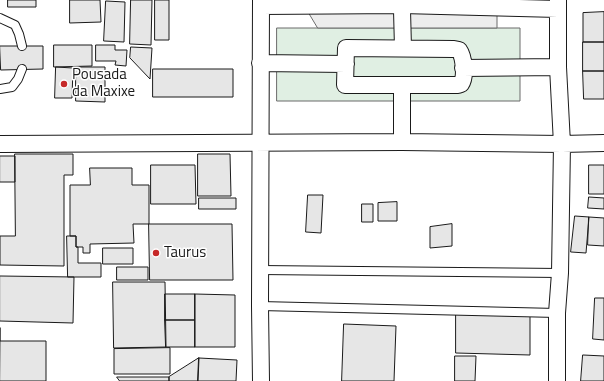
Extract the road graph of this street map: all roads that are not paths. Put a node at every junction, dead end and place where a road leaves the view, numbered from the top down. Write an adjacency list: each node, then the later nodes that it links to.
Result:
1 (261, 3): 3 (street); 7 (street)
2 (558, 4): 3 (street); 9 (street)
3 (402, 8): 6 (street)
4 (0, 18): 5 (lane)
5 (22, 46)
6 (403, 48): 8 (street); 10 (street)
7 (260, 63): 8 (street); 15 (street)
8 (346, 64): 12 (street)
9 (558, 67): 10 (street); 18 (street)
10 (463, 68): 12 (street)
11 (22, 70): 13 (lane)
12 (402, 85): 14 (street)
13 (0, 89)
14 (402, 142): 15 (street); 18 (street)
15 (260, 143): 17 (street); 19 (street)
16 (604, 143): 18 (street)
17 (0, 144)
18 (562, 144): 20 (street)
19 (260, 270): 20 (lane); 21 (street)
20 (560, 273): 22 (street)
21 (260, 306): 22 (lane); 23 (street)
22 (557, 313): 24 (street)
23 (261, 381)
24 (558, 381)

